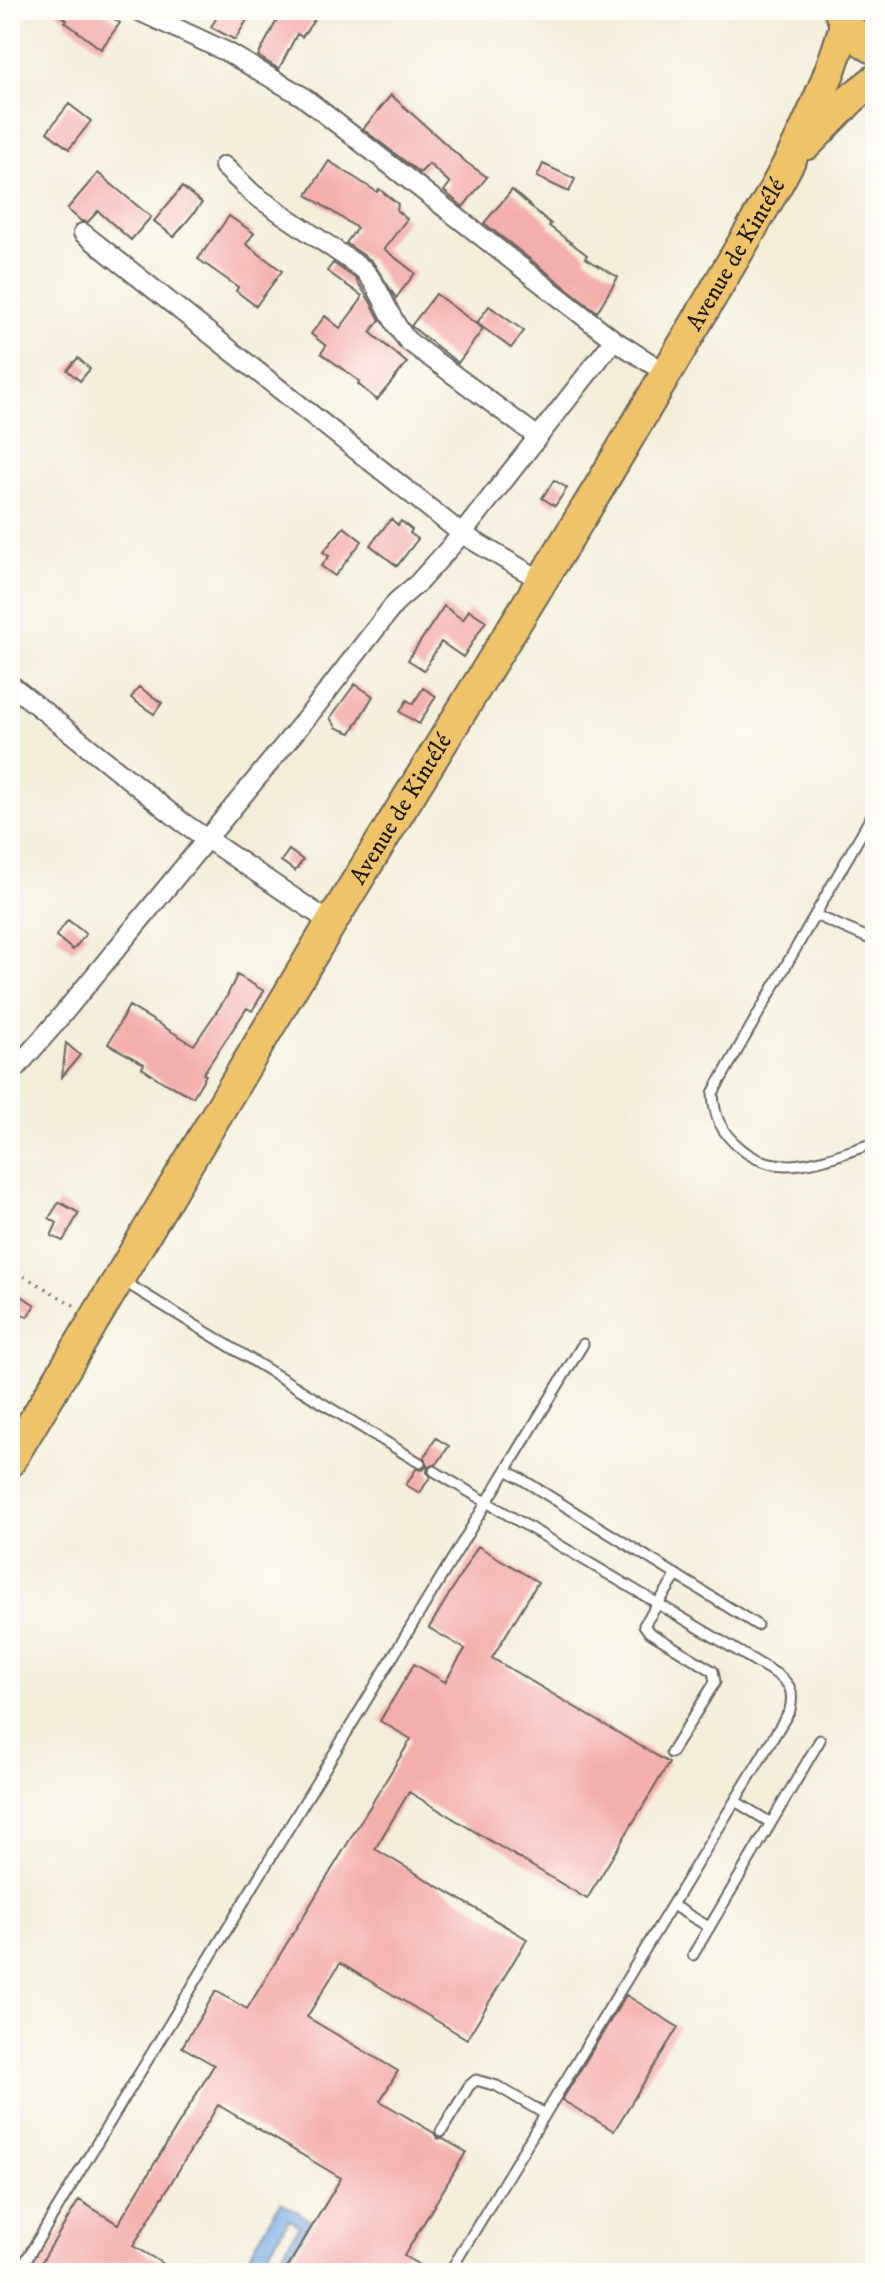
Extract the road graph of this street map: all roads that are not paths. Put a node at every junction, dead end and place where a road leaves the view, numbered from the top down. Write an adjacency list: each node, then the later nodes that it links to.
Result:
1 (137, 10): 8 (street)
2 (842, 17): 3 (main road, Avenue de Kintélé); 5 (main road, Avenue de Kintélé)
3 (875, 49)
4 (875, 80): 5 (main road, Avenue de Kintélé)
5 (792, 160): 9 (main road, Avenue de Kintélé)
6 (224, 166): 10 (street)
7 (83, 233): 11 (street)
8 (614, 340): 9 (street); 10 (street)
9 (666, 373): 12 (main road, Avenue de Kintélé)
10 (538, 437): 11 (street)
11 (462, 534): 12 (street); 15 (street)
12 (542, 581): 17 (main road, Avenue de Kintélé)
13 (10, 684): 15 (street)
14 (875, 810): 16 (lane)
15 (206, 839): 17 (street); 19 (street)
16 (815, 915): 18 (lane); 20 (lane)
17 (331, 923): 21 (main road, Avenue de Kintélé)
18 (875, 941)
19 (10, 1075)
20 (875, 1143)
21 (118, 1278): 23 (main road, Avenue de Kintélé); 24 (lane)
22 (583, 1344): 25 (lane)
23 (10, 1461)
24 (420, 1463)
25 (507, 1470): 27 (lane); 28 (lane)
26 (434, 1471): 27 (lane)
27 (487, 1503): 29 (lane); 40 (lane)
28 (677, 1575): 29 (lane); 30 (lane)
29 (657, 1605): 32 (lane); 33 (lane)
30 (757, 1625)
31 (820, 1740): 34 (lane)
32 (671, 1753)
33 (735, 1801): 34 (lane); 35 (lane)
34 (771, 1823): 36 (lane)
35 (672, 1905): 36 (lane); 38 (lane)
36 (709, 1927): 37 (lane)
37 (693, 1955)
38 (545, 2114): 39 (lane); 41 (lane)
39 (441, 2132)
40 (18, 2273)
41 (449, 2273)

